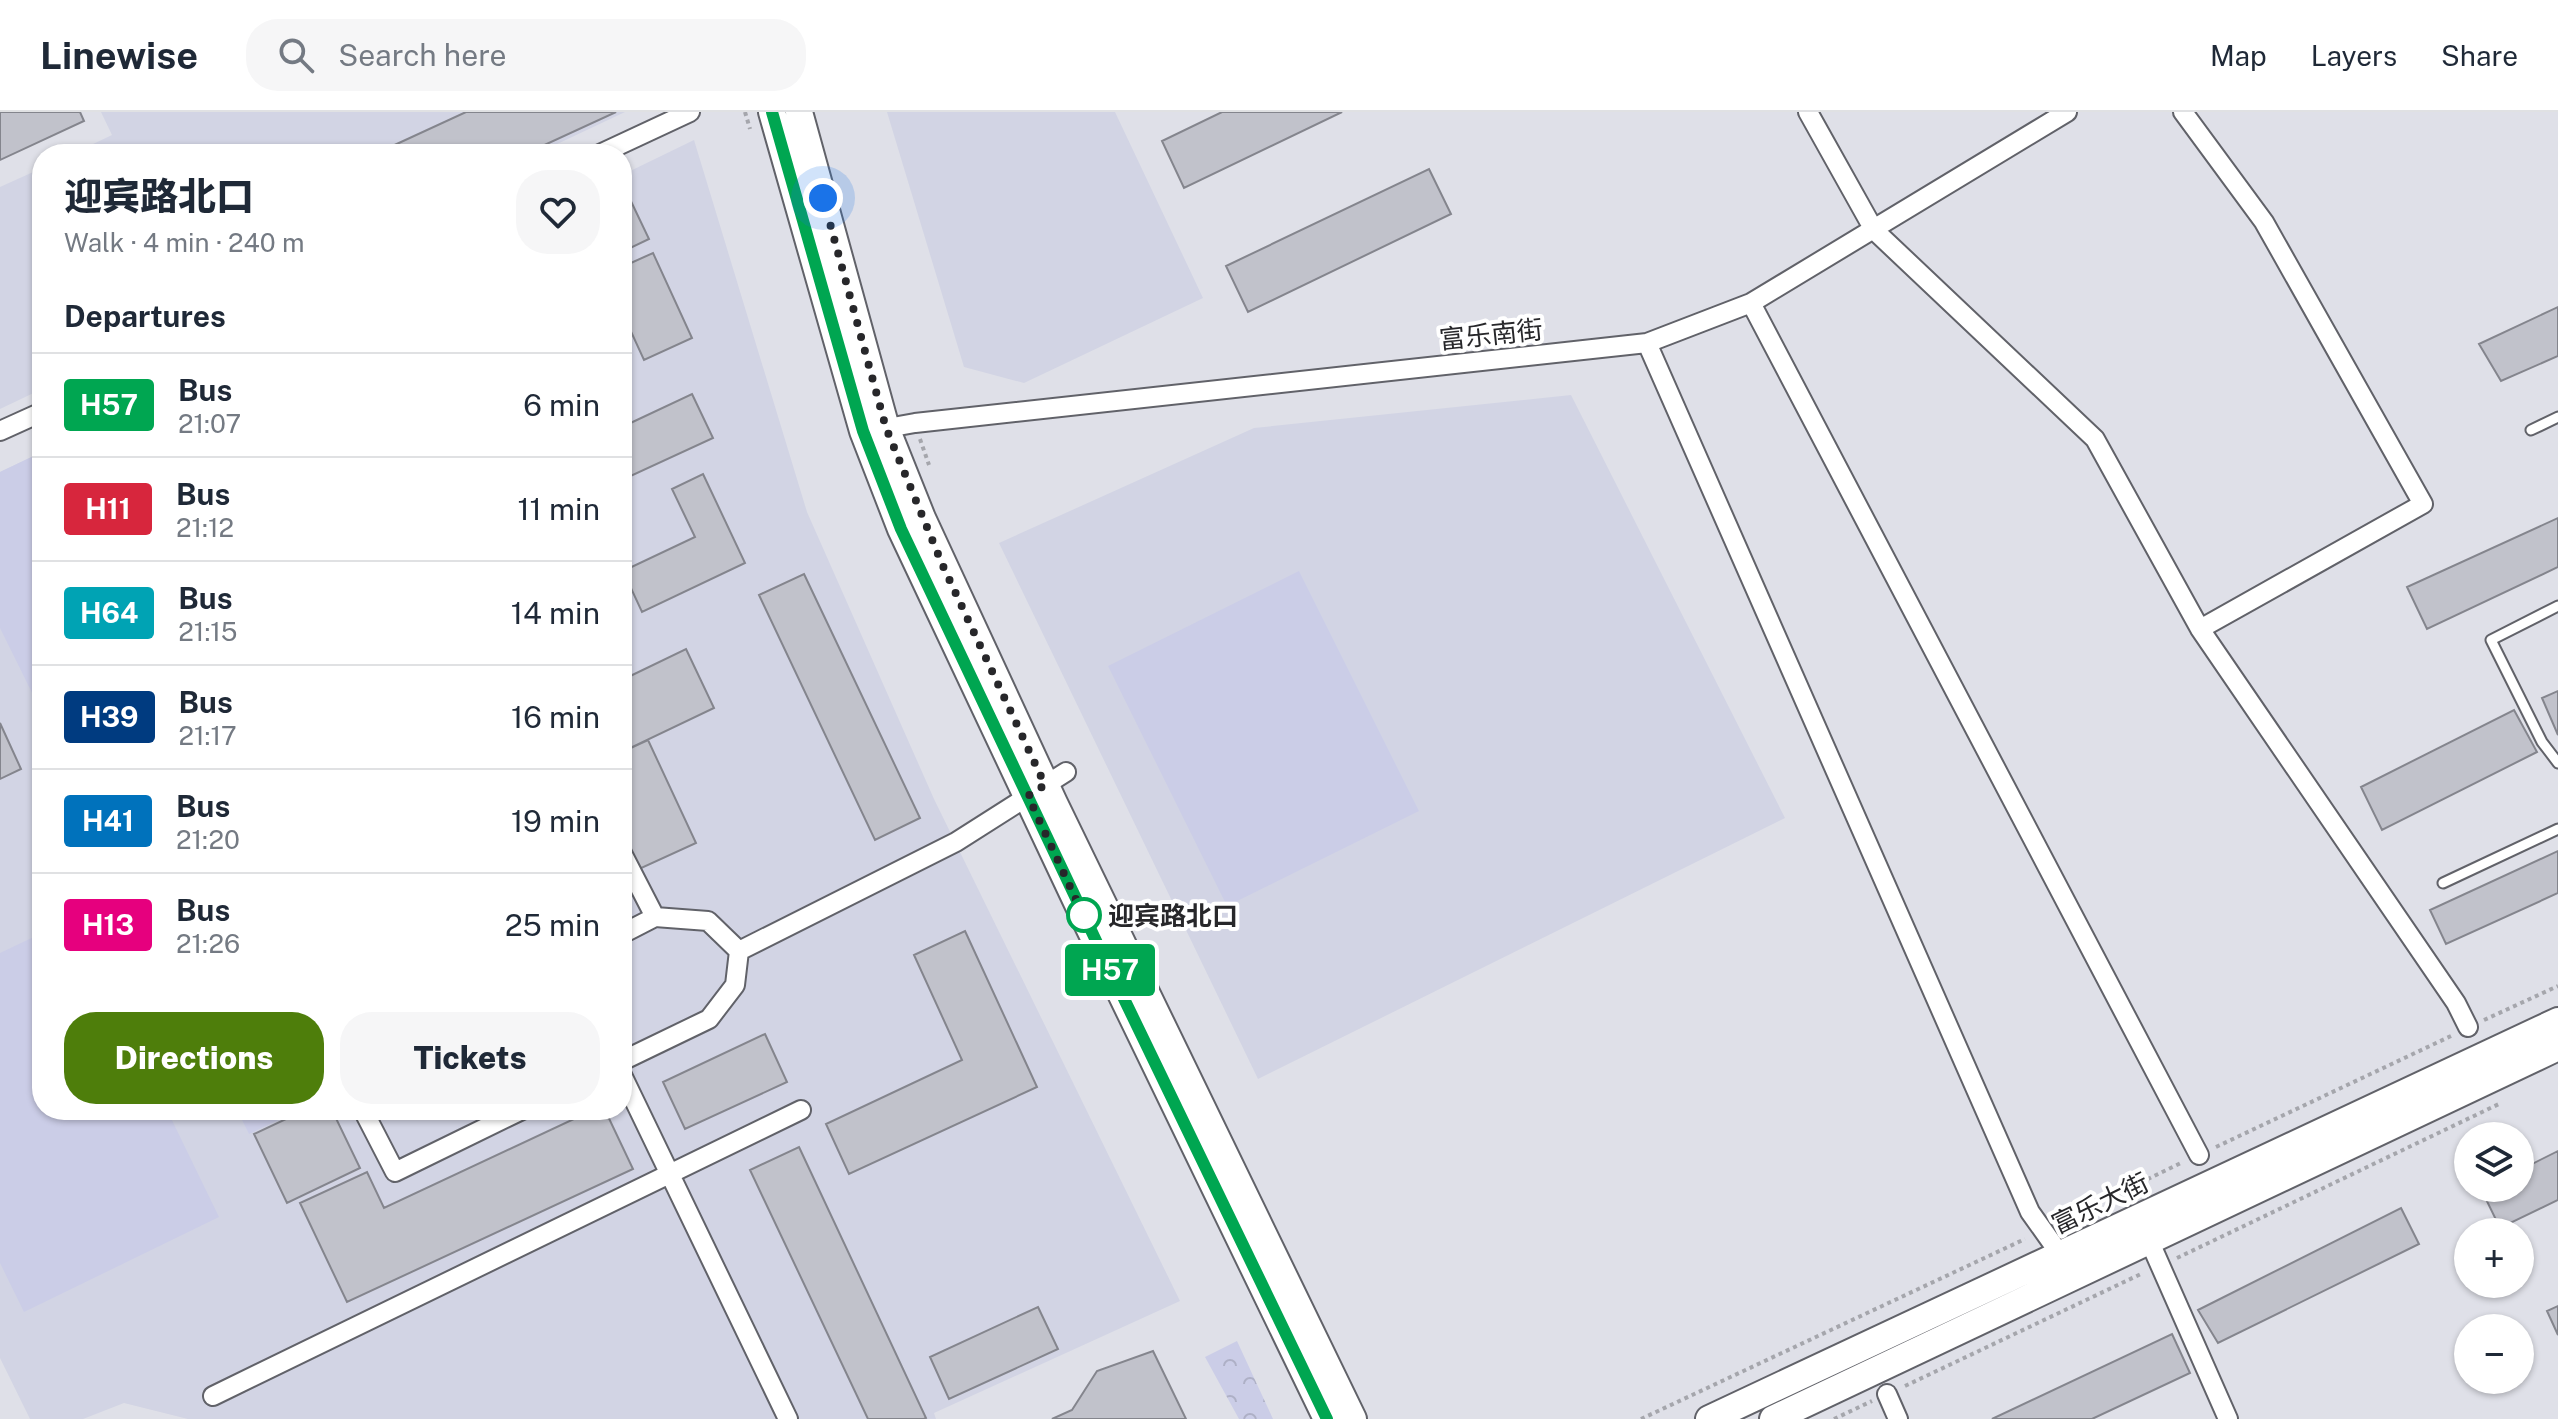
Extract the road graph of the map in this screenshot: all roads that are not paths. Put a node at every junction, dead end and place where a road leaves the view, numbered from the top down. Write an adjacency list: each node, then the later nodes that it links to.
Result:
1 (690, 112): 7 (street)
2 (772, 112): 13 (main road)
3 (799, 112): 13 (main road)
4 (1808, 112): 8 (street)
5 (2067, 112): 8 (street, 富乐南街)
6 (2183, 112): 17 (street)
7 (621, 144)
8 (1874, 230): 9 (street, 富乐南街); 17 (street)
9 (1751, 303): 10 (street, 富乐南街); 34 (street)
10 (1647, 343): 13 (street, 富乐南街); 37 (street)
11 (32, 417): 15 (street)
12 (2558, 417): 14 (lane)
13 (875, 430): 19 (main road)
14 (2531, 430)
15 (0, 431)
16 (2558, 606): 18 (lane)
17 (2200, 629): 27 (street)
18 (2558, 763)
19 (1047, 784): 25 (street); 41 (main road); 42 (main road)
20 (2558, 829): 22 (lane)
21 (632, 872): 23 (street)
22 (2443, 883)
23 (655, 917): 24 (street); 25 (street)
24 (632, 929)
25 (739, 951): 29 (street)
26 (2558, 1021): 36 (main road, 富乐大街)
27 (2468, 1027)
28 (2558, 1047): 36 (main road, 富乐大街)
29 (632, 1056)
30 (632, 1096): 35 (street)
31 (801, 1110): 35 (street)
32 (368, 1120): 33 (street)
33 (502, 1120)
34 (2199, 1155)
35 (671, 1176): 39 (street); 40 (street)
36 (2144, 1229): 37 (main road, 富乐大街); 46 (street)
37 (2068, 1265): 43 (main road, 富乐大街); 44 (main road, 富乐大街)
38 (1887, 1394): 45 (street)
39 (213, 1396)
40 (788, 1419)
41 (1327, 1419)
42 (1353, 1419)
43 (1709, 1419)
44 (1773, 1419)
45 (1898, 1419)
46 (2228, 1419)

